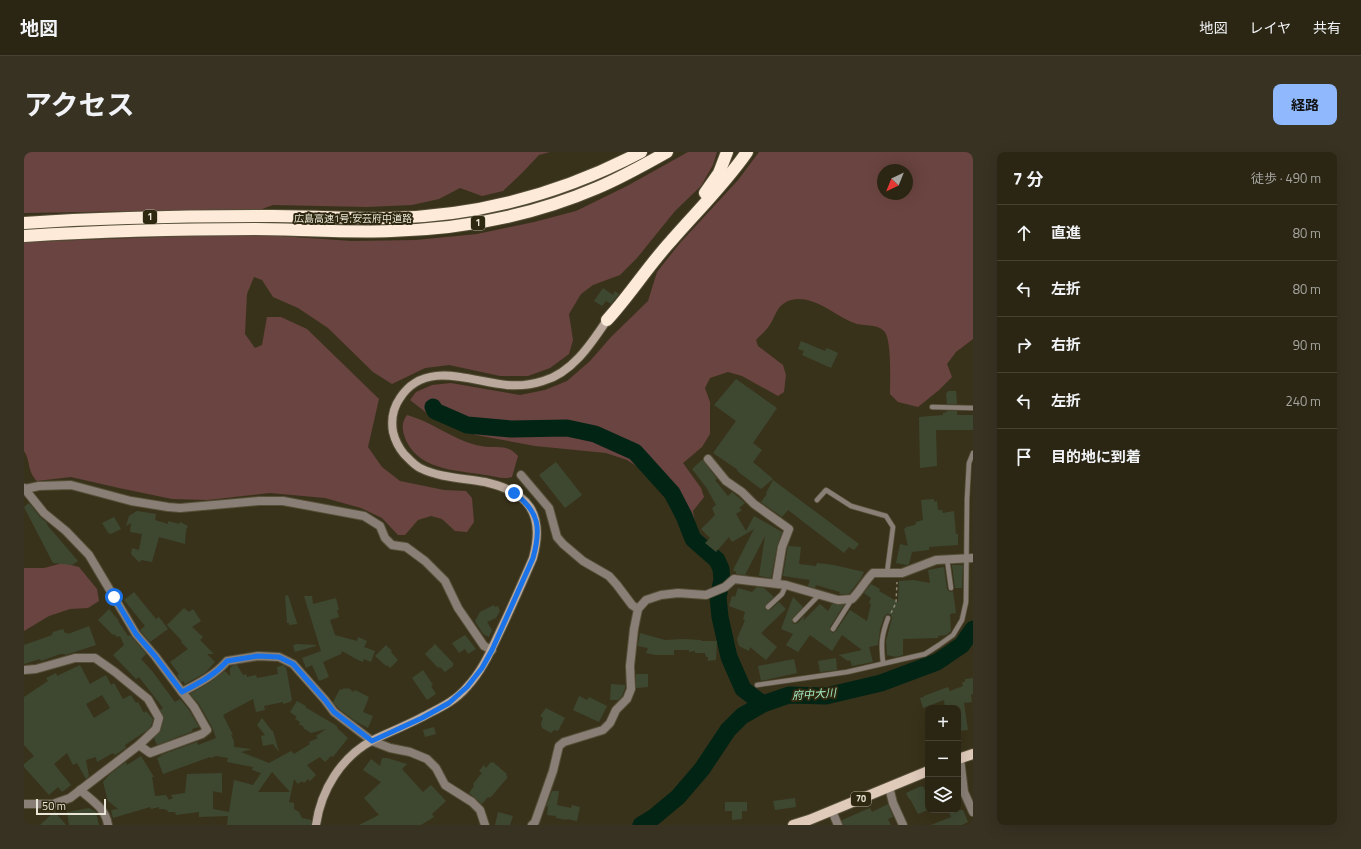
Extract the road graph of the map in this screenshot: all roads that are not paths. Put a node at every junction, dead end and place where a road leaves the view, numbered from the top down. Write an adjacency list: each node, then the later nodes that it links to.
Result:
1 (641, 152): 6 (highway, 広島高速1号;安芸府中道路 / 1)
2 (667, 152): 8 (highway, 広島高速1号;安芸府中道路 / 1)
3 (727, 152): 9 (highway)
4 (746, 152): 9 (highway)
5 (24, 219): 6 (highway)
6 (72, 220): 7 (highway, 広島高速1号;安芸府中道路 / 1)
7 (24, 223)
8 (24, 236)
9 (607, 320): 18 (street)
10 (932, 407): 11 (lane)
11 (973, 408)
12 (973, 453): 19 (lane)
13 (708, 459): 22 (street)
14 (521, 475): 17 (street)
15 (25, 488): 32 (street); 36 (street)
16 (817, 500): 21 (lane)
17 (543, 502): 18 (street); 28 (street)
18 (532, 510): 32 (street)
19 (971, 558): 20 (street); 33 (lane)
20 (946, 559): 21 (street); 24 (lane)
21 (887, 573): 26 (street)
22 (776, 583): 23 (street); 28 (street)
23 (786, 585): 25 (street); 27 (lane)
24 (951, 588)
25 (819, 595): 26 (street); 30 (lane)
26 (852, 599): 31 (lane)
27 (768, 607)
28 (638, 609): 51 (street)
29 (888, 618): 33 (lane)
30 (794, 620)
31 (833, 629)
32 (492, 650): 37 (street)
33 (883, 663): 35 (lane)
34 (24, 670): 38 (street)
35 (756, 684)
36 (182, 692): 37 (street); 38 (street)
37 (372, 741): 49 (street); 50 (street)
38 (139, 746): 44 (street)
39 (973, 754): 40 (main road)
40 (961, 758)
41 (925, 772): 43 (main road, 70)
42 (961, 772): 47 (street)
43 (889, 787): 46 (main road, 70); 54 (street)
44 (80, 790): 45 (street); 48 (street)
45 (24, 804)
46 (832, 811): 52 (main road, 70); 53 (street)
47 (973, 812)
48 (108, 824)
49 (316, 825)
50 (486, 825)
51 (532, 825)
52 (793, 825)
53 (838, 825)
54 (903, 825)

